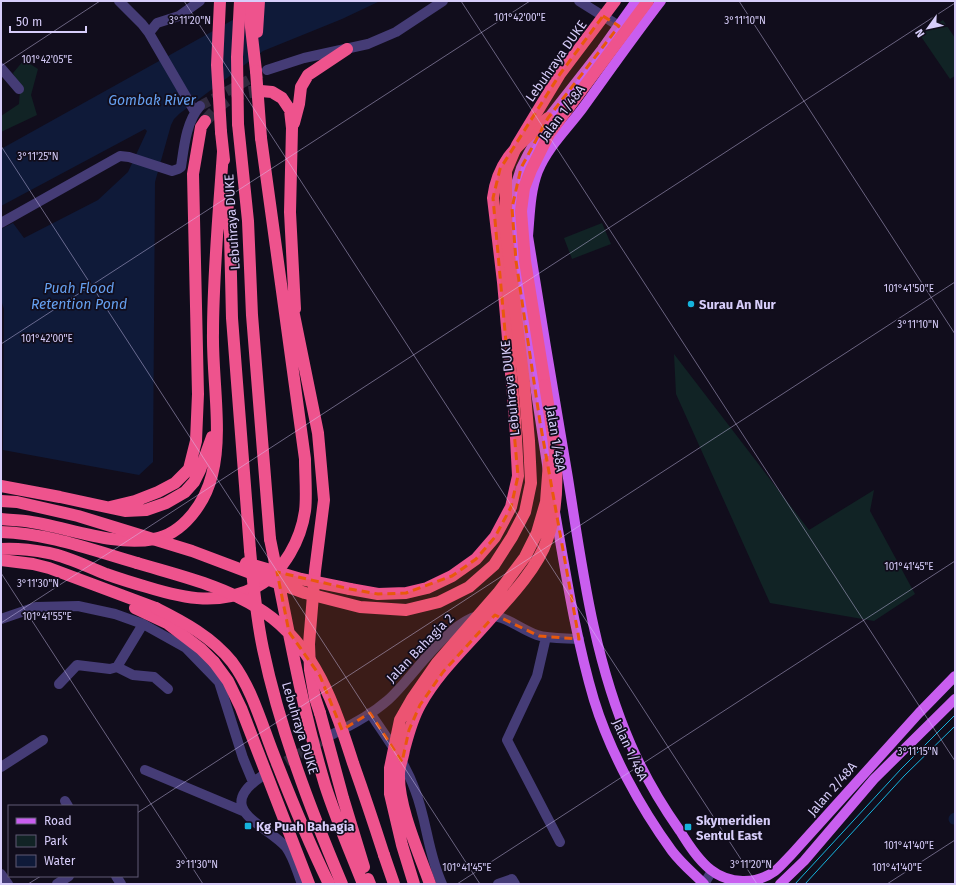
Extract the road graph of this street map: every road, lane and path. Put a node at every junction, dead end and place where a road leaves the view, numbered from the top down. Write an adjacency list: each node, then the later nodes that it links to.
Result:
1 (119, 1): 14 (street)
2 (200, 1): 14 (street)
3 (220, 1): 23 (highway, Lebuhraya DUKE, bridge)
4 (240, 1): 58 (highway, Lebuhraya DUKE, bridge)
5 (248, 1): 17 (highway)
6 (259, 1): 17 (highway)
7 (443, 1): 15 (street)
8 (579, 1): 13 (street)
9 (615, 1): 36 (highway, Lebuhraya DUKE, bridge)
10 (636, 1): 13 (main road, Jalan 1/48A)
11 (648, 1): 27 (highway)
12 (661, 1): 55 (main road, Jalan 1/48A)
13 (619, 26): 20 (main road, Jalan 1/48A)
14 (149, 33): 25 (street)
15 (346, 49): 17 (street); 22 (highway)
16 (1, 68): 18 (street)
17 (261, 70): 24 (highway, bridge)
18 (19, 89)
19 (261, 91): 22 (highway)
20 (548, 118): 36 (highway, bridge); 42 (main road, Jalan 1/48A)
21 (205, 121): 31 (highway)
22 (292, 128): 26 (highway)
23 (223, 152): 28 (highway); 65 (highway, Lebuhraya DUKE, bridge)
24 (272, 215): 26 (highway); 35 (highway)
25 (1, 223)
26 (296, 326): 58 (highway, bridge)
27 (544, 385): 67 (highway, bridge); 68 (highway, bridge)
28 (216, 423): 31 (highway); 34 (highway)
29 (1, 486): 31 (highway)
30 (1, 501): 34 (highway, Lebuhraya DUKE, bridge)
31 (110, 507)
32 (1, 519): 34 (highway)
33 (1, 532): 66 (highway, bridge)
34 (154, 539): 36 (highway, Lebuhraya DUKE, bridge)
35 (1, 549)
36 (192, 551)
37 (1, 560): 38 (highway)
38 (82, 582): 63 (highway, bridge); 64 (highway, bridge)
39 (1, 619): 40 (street)
40 (143, 624): 43 (street); 53 (street)
41 (546, 637): 42 (street, Jalan Bahagia 2); 48 (street, Jalan Bahagia 2); 54 (street)
42 (579, 639): 72 (main road, Jalan 1/48A)
43 (117, 667): 45 (street); 46 (street)
44 (955, 676): 59 (main road, Jalan 2/48A)
45 (59, 684)
46 (168, 689)
47 (955, 699): 73 (main road, Jalan 2/48A)
48 (370, 713): 49 (street, Jalan Bahagia 2); 69 (street)
49 (333, 734)
50 (44, 740): 51 (street)
51 (1, 767)
52 (145, 770): 53 (street)
53 (245, 812): 62 (street)
54 (560, 842)
55 (712, 871): 59 (main road, Jalan 2/48A); 72 (street)
56 (1, 874): 60 (street)
57 (68, 877): 61 (street)
58 (367, 882)
59 (731, 882)
60 (8, 884)
61 (57, 884)
62 (302, 884)
63 (309, 884)
64 (329, 884)
65 (342, 884)
66 (394, 884)
67 (414, 884)
68 (430, 884)
69 (442, 884)
70 (498, 884): 71 (street)
71 (515, 884)
72 (704, 884)
73 (780, 884)

